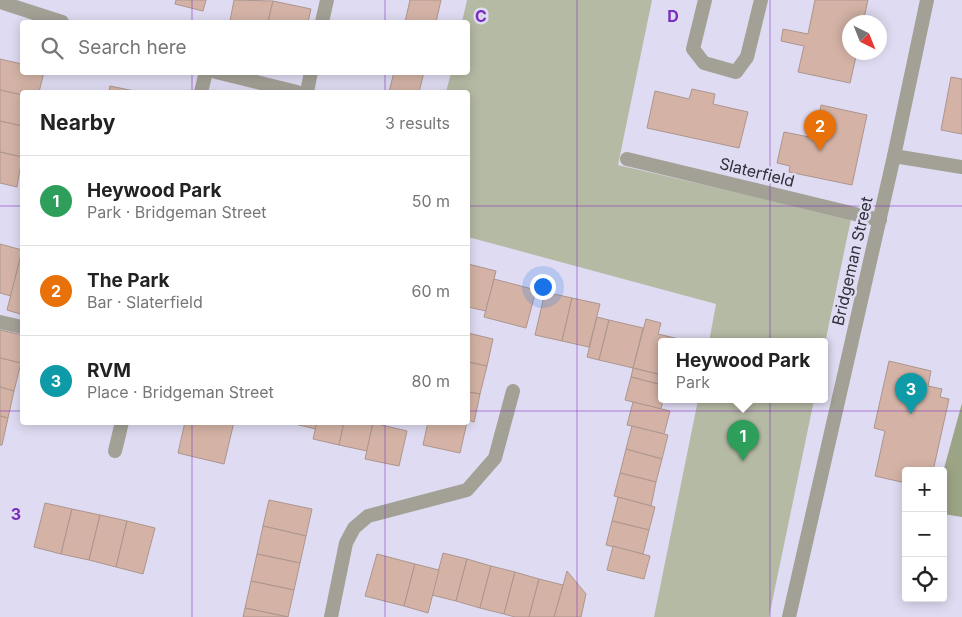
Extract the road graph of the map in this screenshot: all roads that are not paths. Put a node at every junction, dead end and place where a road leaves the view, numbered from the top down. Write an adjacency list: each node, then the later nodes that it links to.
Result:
1 (327, 0): 7 (street)
2 (704, 0): 3 (street)
3 (761, 0)
4 (927, 0): 14 (street, Bridgeman Street)
5 (0, 2): 6 (street)
6 (56, 20)
7 (322, 20)
8 (205, 75): 11 (street)
9 (228, 75): 12 (street)
10 (310, 75): 13 (street)
11 (202, 90)
12 (289, 90)
13 (307, 90)
14 (894, 156): 16 (street); 17 (street, Bridgeman Street)
15 (627, 158): 17 (street, Slaterfield)
16 (962, 167)
17 (880, 220): 24 (street, Bridgeman Street)
18 (0, 322): 19 (street)
19 (20, 327)
20 (513, 391): 23 (street)
21 (121, 425): 22 (street)
22 (115, 451)
23 (331, 617)
24 (789, 617)

